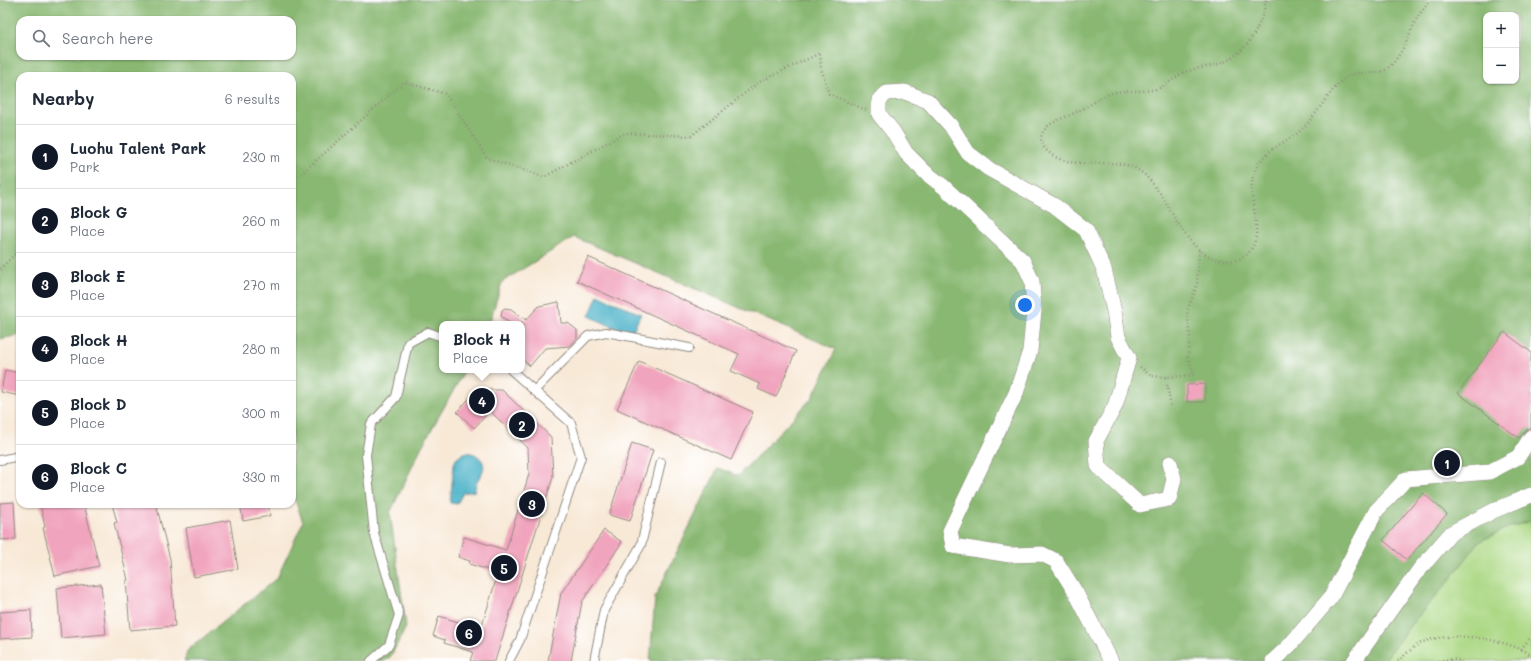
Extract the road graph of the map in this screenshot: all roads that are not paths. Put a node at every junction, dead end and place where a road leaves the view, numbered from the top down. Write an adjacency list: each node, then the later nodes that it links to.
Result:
1 (439, 336): 11 (lane)
2 (689, 348): 4 (lane)
3 (514, 373): 4 (lane)
4 (534, 391): 12 (lane)
5 (1531, 437): 15 (street)
6 (16, 457): 7 (lane)
7 (0, 460)
8 (661, 462): 13 (lane)
9 (1170, 463): 14 (street)
10 (1531, 495): 16 (street)
11 (371, 661)
12 (509, 661)
13 (594, 661)
14 (1110, 661)
15 (1273, 661)
16 (1354, 661)

